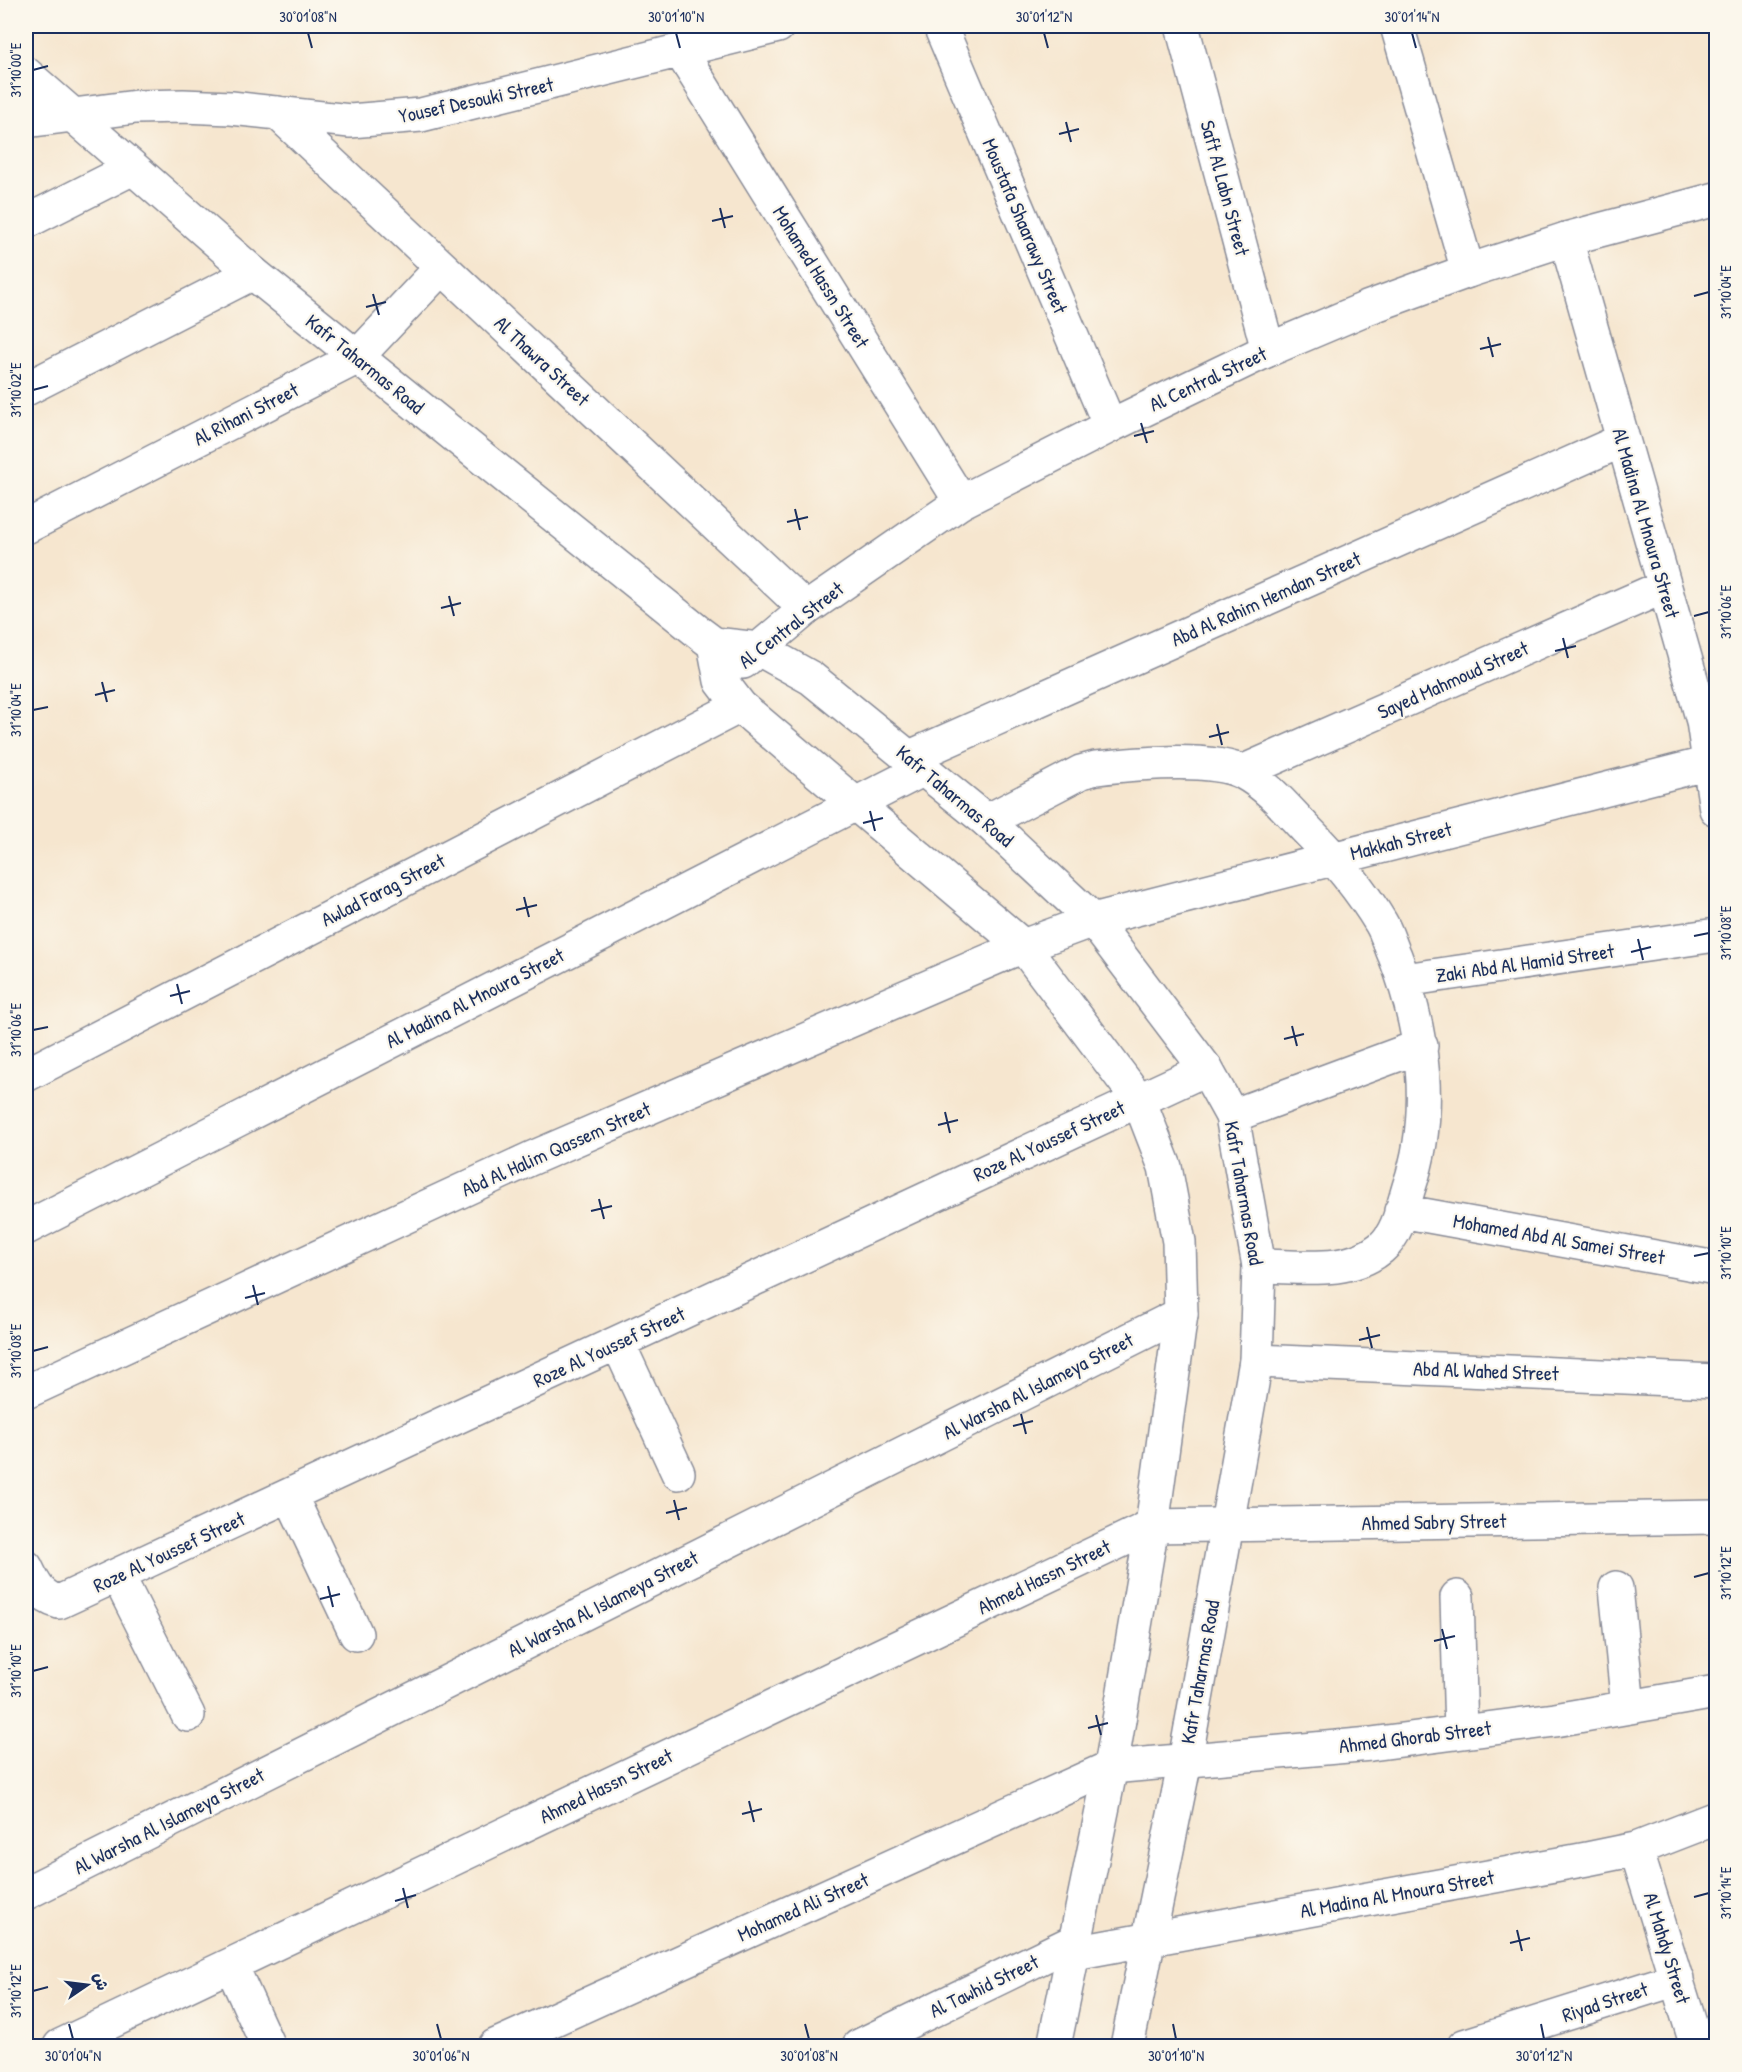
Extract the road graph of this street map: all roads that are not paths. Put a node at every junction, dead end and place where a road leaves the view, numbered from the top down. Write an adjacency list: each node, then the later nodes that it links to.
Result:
1 (778, 26): 5 (street, Yousef Desouki Street)
2 (940, 26): 20 (street, Moustafa Shaarawy Street)
3 (1182, 26): 17 (street, Saft Al Labn Street)
4 (1397, 26): 15 (street)
5 (681, 52): 7 (street, Yousef Desouki Street); 22 (street, Mohamed Hassn Street)
6 (26, 74): 8 (street, Kafr Taharmas Road)
7 (278, 113): 8 (street, Yousef Desouki Street); 14 (street, Al Thawra Street)
8 (71, 116): 9 (street, Yousef Desouki Street); 10 (street, Kafr Taharmas Road)
9 (26, 121)
10 (131, 169): 12 (street); 16 (street, Kafr Taharmas Road)
11 (1716, 199): 13 (street, Al Central Street)
12 (26, 222)
13 (1566, 239): 15 (street, Al Central Street); 21 (street, Al Madina Al Mnoura Street)
14 (442, 267): 18 (street, Al Rihani Street); 25 (street, Al Thawra Street)
15 (1468, 271): 17 (street, Al Central Street)
16 (253, 273): 18 (street, Kafr Taharmas Road); 19 (street)
17 (1268, 350): 20 (street, Al Central Street)
18 (356, 358): 23 (street, Al Rihani Street); 26 (street, Kafr Taharmas Road)
19 (26, 389)
20 (1110, 426): 22 (street, Al Central Street)
21 (1623, 440): 24 (street, Al Madina Al Mnoura Street); 30 (street, Abd Al Rahim Hemdan Street)
22 (961, 502): 25 (street, Al Central Street)
23 (26, 527)
24 (1663, 587): 29 (street, Al Madina Al Mnoura Street); 32 (street, Sayed Mahmoud Street)
25 (806, 609): 27 (street, Al Central Street)
26 (714, 644): 27 (street, Kafr Taharmas Road); 28 (street)
27 (759, 649): 28 (street, Al Central Street); 30 (street, Kafr Taharmas Road)
28 (731, 693): 33 (street); 43 (street, Awlad Farag Street)
29 (1709, 719): 31 (street, Al Madina Al Mnoura Street)
30 (917, 763): 33 (street, Al Madina Al Mnoura Street); 35 (street, Kafr Taharmas Road)
31 (1709, 763): 34 (street, Al Madina Al Mnoura Street); 36 (street, Makkah Street)
32 (1242, 772): 35 (street); 36 (street)
33 (856, 802): 39 (street); 47 (street, Al Madina Al Mnoura Street)
34 (1716, 809)
35 (987, 821): 37 (street, Kafr Taharmas Road)
36 (1335, 858): 37 (street, Makkah Street); 40 (street)
37 (1093, 920): 39 (street, Abd Al Halim Qassem Street); 42 (street, Kafr Taharmas Road)
38 (1716, 935): 40 (street, Zaki Abd Al Hamid Street)
39 (1023, 946): 44 (street); 54 (street, Abd Al Halim Qassem Street)
40 (1404, 980): 41 (street)
41 (1421, 1046): 45 (street); 46 (street)
42 (1206, 1069): 44 (street, Roze Al Youssef Street); 45 (street, Kafr Taharmas Road)
43 (26, 1075)
44 (1139, 1100): 50 (street); 51 (street, Roze Al Youssef Street)
45 (1232, 1116): 48 (street, Kafr Taharmas Road)
46 (1401, 1210): 48 (street); 49 (street, Mohamed Abd Al Samei Street)
47 (26, 1228)
48 (1259, 1266): 52 (street, Kafr Taharmas Road)
49 (1716, 1268)
50 (1181, 1314): 59 (street); 73 (street, Al Warsha Al Islameya Street)
51 (618, 1342): 55 (street); 56 (street, Roze Al Youssef Street)
52 (1256, 1361): 53 (street, Abd Al Wahed Street); 58 (street, Kafr Taharmas Road)
53 (1716, 1381)
54 (26, 1392)
55 (678, 1473)
56 (290, 1495): 61 (street, Roze Al Youssef Street); 64 (street)
57 (1716, 1517): 58 (street, Ahmed Sabry Street)
58 (1225, 1525): 59 (street, Ahmed Sabry Street); 69 (street, Kafr Taharmas Road)
59 (1152, 1526): 70 (street); 76 (street, Ahmed Hassn Street)
60 (26, 1567): 61 (street, Roze Al Youssef Street)
61 (118, 1576): 67 (street)
62 (1616, 1588): 66 (street)
63 (1457, 1597): 68 (street)
64 (356, 1634)
65 (1716, 1692): 66 (street, Ahmed Ghorab Street)
66 (1628, 1707): 68 (street, Ahmed Ghorab Street)
67 (188, 1715)
68 (1461, 1732): 69 (street, Ahmed Ghorab Street)
69 (1185, 1761): 70 (street, Ahmed Ghorab Street); 74 (street, Kafr Taharmas Road)
70 (1111, 1767): 75 (street); 80 (street, Mohamed Ali Street)
71 (1716, 1818): 72 (street, Al Madina Al Mnoura Street)
72 (1636, 1849): 74 (street, Al Madina Al Mnoura Street); 77 (street, Al Mahdy Street)
73 (26, 1893)
74 (1147, 1940): 75 (street, Al Madina Al Mnoura Street); 83 (street, Kafr Taharmas Road)
75 (1075, 1947): 81 (street, Al Tawhid Street); 82 (street)
76 (231, 1965): 78 (street, Ahmed Hassn Street); 79 (street)
77 (1677, 1979): 84 (street, Riyad Street); 85 (street, Al Mahdy Street)
78 (60, 2046)
79 (268, 2046)
80 (495, 2046)
81 (859, 2046)
82 (1054, 2046)
83 (1127, 2046)
84 (1464, 2046)
85 (1697, 2046)

